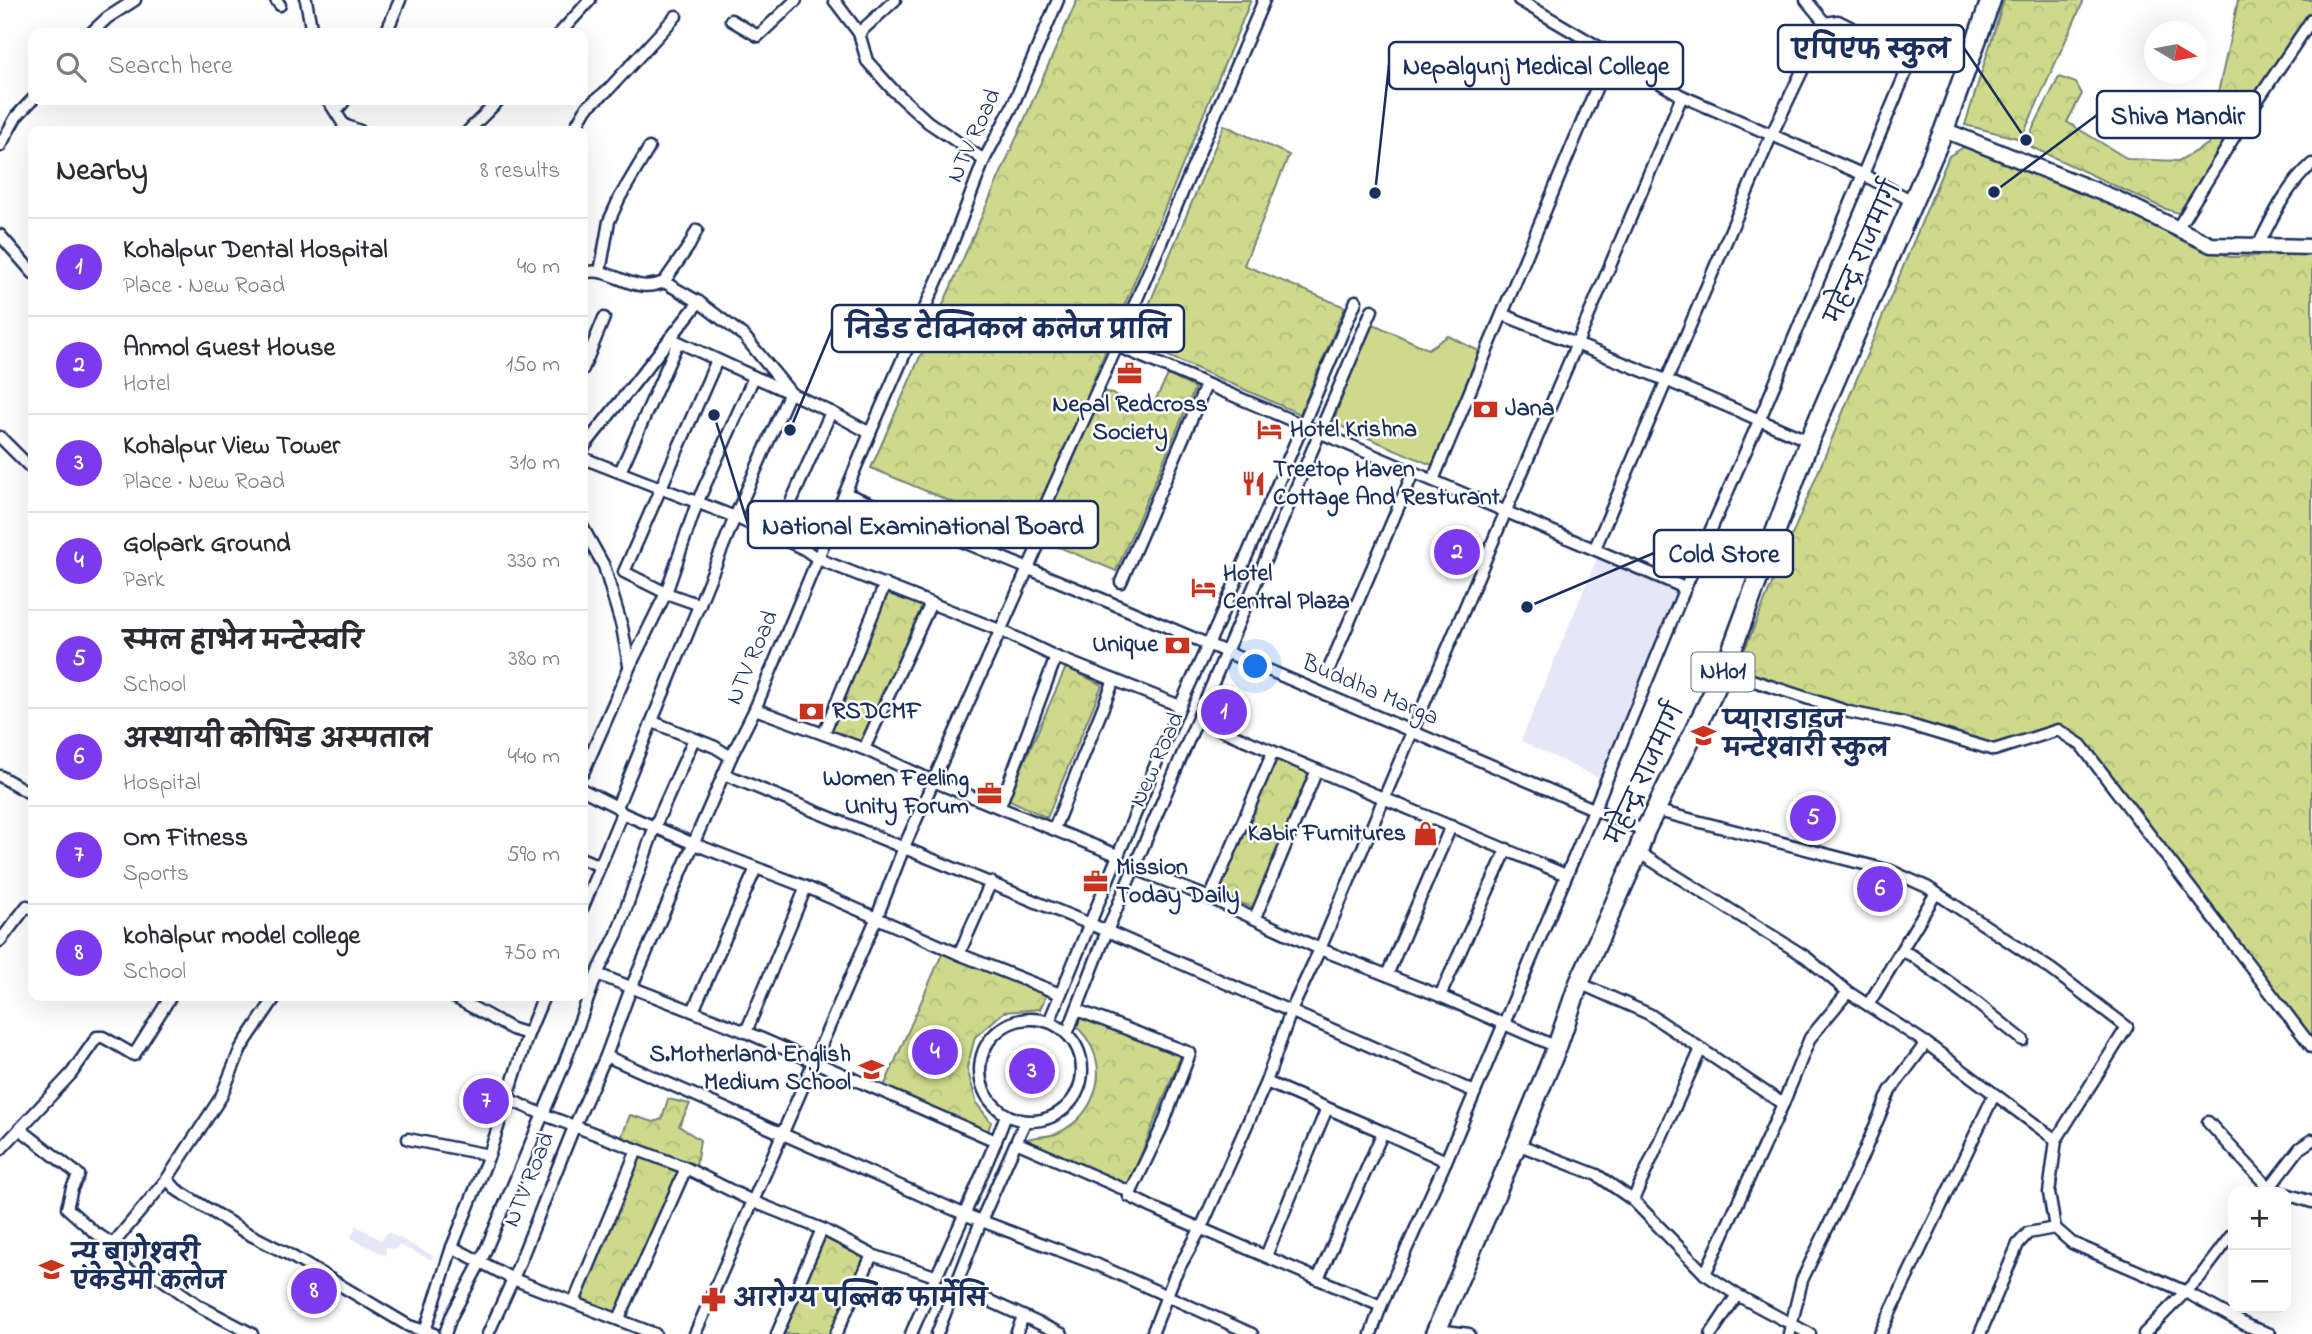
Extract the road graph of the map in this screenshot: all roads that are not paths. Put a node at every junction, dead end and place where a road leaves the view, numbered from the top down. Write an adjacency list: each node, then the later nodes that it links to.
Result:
1 (135, 0): 17 (street)
2 (306, 0): 18 (street)
3 (400, 0): 19 (street)
4 (590, 0): 20 (street)
5 (796, 0): 15 (street)
6 (834, 0): 21 (street)
7 (895, 0): 21 (street)
8 (1058, 0): 40 (street, NTV Road)
9 (1264, 0): 60 (street)
10 (1520, 0): 22 (street)
11 (1806, 0): 16 (street)
12 (1991, 0): 24 (highway, महेन्द्र राजमार्ग / NH01)
13 (676, 16): 31 (street)
14 (2312, 19): 44 (street)
15 (731, 20)
16 (1825, 23): 23 (street); 37 (street)
17 (96, 28)
18 (311, 28)
19 (388, 28)
20 (564, 28)
21 (859, 33): 40 (street)
22 (1610, 55): 25 (street); 56 (street)
23 (1912, 58): 24 (street); 42 (street)
24 (1968, 63): 36 (highway, महेन्द्र राजमार्ग / NH01)
25 (1682, 96): 37 (street); 59 (street)
26 (598, 100): 31 (street)
27 (28, 104): 38 (street)
28 (331, 105): 32 (street)
29 (342, 105): 32 (street)
30 (494, 105): 34 (street)
31 (587, 107): 35 (street)
32 (336, 113): 33 (street)
33 (342, 126)
34 (473, 126)
35 (576, 126)
36 (1944, 130): 43 (highway, महेन्द्र राजमार्ग / NH01); 44 (street)
37 (1771, 136): 42 (street); 64 (street)
38 (0, 146)
39 (649, 148): 51 (street)
40 (984, 160): 70 (street, NTV Road)
41 (2312, 164): 47 (street)
42 (1864, 176): 43 (street); 68 (street)
43 (1914, 202): 73 (highway, महेन्द्र राजमार्ग / NH01)
44 (2177, 229): 47 (street)
45 (697, 230): 52 (street)
46 (0, 235): 49 (street)
47 (2258, 246): 48 (street)
48 (2312, 247)
49 (28, 268)
50 (588, 272): 51 (street)
51 (600, 272): 52 (street)
52 (664, 282): 54 (street)
53 (1356, 301): 69 (street, New Road)
54 (699, 302): 58 (street); 66 (street)
55 (1371, 310): 71 (street, New Road)
56 (1504, 315): 59 (street); 79 (street)
57 (604, 318): 61 (street)
58 (674, 340): 62 (street); 74 (street); 77 (street)
59 (1577, 345): 64 (street); 83 (street)
60 (1117, 346): 65 (street); 90 (street)
61 (588, 357)
62 (717, 360): 63 (street); 80 (street)
63 (754, 377): 66 (street); 82 (street)
64 (1668, 381): 68 (street); 87 (street)
65 (1206, 385): 69 (street); 92 (street)
66 (790, 392): 67 (street); 84 (street)
67 (831, 412): 70 (street); 85 (street)
68 (1759, 421): 73 (street); 94 (street)
69 (1304, 426): 71 (street); 99 (street, New Road)
70 (870, 433): 81 (street, NTV Road)
71 (1320, 433): 78 (street); 100 (street, New Road)
72 (0, 437): 76 (street)
73 (1809, 441): 104 (highway, महेन्द्र राजमार्ग / NH01)
74 (588, 451)
75 (588, 459): 77 (street)
76 (28, 465)
77 (620, 472): 80 (street)
78 (1413, 473): 79 (street); 103 (street)
79 (1433, 481): 83 (street)
80 (661, 488): 82 (street); 91 (street)
81 (845, 493): 88 (street, NTV Road); 90 (street, Buddha Marga)
82 (697, 503): 84 (street); 95 (street)
83 (1508, 511): 87 (street); 110 (street)
84 (735, 517): 85 (street); 97 (street)
85 (776, 536): 88 (street)
86 (588, 537): 89 (street)
87 (1595, 548): 94 (street)
88 (818, 559): 93 (street); 107 (street, NTV Road)
89 (604, 566): 91 (street); 102 (street)
90 (1029, 568): 98 (street); 99 (street, Buddha Marga)
91 (624, 572): 95 (street)
92 (1121, 582)
93 (885, 584): 96 (street); 111 (street)
94 (1685, 587): 126 (street)
95 (666, 593): 97 (street); 102 (street)
96 (931, 603): 98 (street); 113 (street)
97 (700, 605): 109 (street)
98 (1002, 631): 101 (street); 120 (street)
99 (1209, 645): 100 (street, Buddha Marga); 106 (street, New Road)
100 (1226, 653): 108 (street, New Road); 110 (street, Buddha Marga)
101 (1056, 657): 105 (street); 124 (street)
102 (629, 666): 116 (street)
103 (1328, 671)
104 (1724, 671): 127 (highway, महेन्द्र राजमार्ग / NH01); 181 (street)
105 (1114, 680): 106 (street); 130 (street)
106 (1180, 706): 136 (street, New Road)
107 (755, 709): 111 (street); 115 (street, NTV Road)
108 (1198, 720): 114 (street); 140 (street, New Road)
109 (653, 722): 112 (street); 125 (street)
110 (1412, 732): 123 (street); 126 (street, Buddha Marga)
111 (824, 733): 113 (street)
112 (694, 739): 115 (street); 129 (street)
113 (864, 749): 120 (street)
114 (1273, 752): 117 (street); 146 (street)
115 (732, 757): 118 (street, NTV Road)
116 (588, 762)
117 (1317, 770): 123 (street); 149 (street)
118 (724, 774): 132 (street, NTV Road); 133 (street)
119 (0, 776): 121 (street)
120 (933, 781): 124 (street); 133 (street)
121 (28, 792)
122 (588, 792): 125 (street)
123 (1384, 798): 128 (street); 153 (street)
124 (1000, 806): 130 (street)
125 (619, 810): 129 (street); 138 (street)
126 (1594, 810): 131 (street, Buddha Marga); 141 (street)
127 (1654, 810): 131 (highway, महेन्द्र राजमार्ग / NH01); 144 (street)
128 (1451, 826): 134 (street); 157 (street)
129 (655, 827): 132 (street); 156 (street)
130 (1054, 829): 136 (street)
131 (1644, 831): 135 (highway, महेन्द्र राजमार्ग / NH01)
132 (694, 844): 139 (street); 159 (street, NTV Road)
133 (904, 847): 142 (street); 148 (street)
134 (1507, 849): 141 (street); 162 (street)
135 (1638, 852): 158 (highway, महेन्द्र राजमार्ग / NH01); 160 (street)
136 (1118, 855): 150 (street, New Road)
137 (588, 861): 138 (street)
138 (600, 866): 145 (street)
139 (756, 868): 143 (street); 171 (street)
140 (1133, 868): 146 (street); 151 (street, New Road)
141 (1566, 875): 174 (street)
142 (990, 882): 150 (street); 155 (street)
143 (806, 887): 148 (street); 175 (street)
144 (1936, 893): 154 (street); 200 (street)
145 (588, 894)
146 (1210, 898): 149 (street)
147 (28, 906): 152 (street)
148 (877, 917): 155 (street); 184 (street)
149 (1255, 918): 153 (street)
150 (1088, 924): 151 (street); 161 (street, New Road)
151 (1107, 931): 170 (street, New Road); 172 (street)
152 (0, 941)
153 (1320, 949): 157 (street); 172 (street)
154 (1902, 951): 169 (street); 178 (street)
155 (959, 954): 161 (street)
156 (597, 974): 159 (street); 163 (street)
157 (1387, 975): 162 (street)
158 (1580, 983): 180 (highway, महेन्द्र राजमार्ग / NH01); 182 (street)
159 (631, 988): 171 (street); 183 (street, NTV Road)
160 (1848, 992): 169 (street); 189 (street)
161 (1060, 994): 173 (street, New Road)
162 (1440, 996): 174 (street)
163 (588, 1000)
164 (168, 1001): 196 (street)
165 (273, 1001): 210 (street)
166 (461, 1001): 176 (street)
167 (542, 1001): 176 (street)
168 (588, 1001): 191 (street)
169 (1868, 1005): 179 (street)
170 (1077, 1010): 177 (street, New Road); 213 (street)
171 (693, 1011): 175 (street)
172 (1291, 1011): 185 (street); 186 (street)
173 (1049, 1022): 177 (street); 192 (street)
174 (1503, 1024): 180 (street); 186 (street)
175 (746, 1032): 184 (street)
176 (528, 1034): 188 (street)
177 (1067, 1034): 193 (street)
178 (2023, 1040)
179 (1926, 1043): 187 (street); 242 (street)
180 (1557, 1047): 204 (highway, महेन्द्र राजमार्ग / NH01)
181 (2312, 1047)
182 (1700, 1051): 189 (street); 215 (street)
183 (606, 1055): 195 (street, NTV Road); 198 (street)
184 (814, 1062): 198 (street); 202 (street)
185 (1266, 1082): 190 (street); 220 (street)
186 (1475, 1092): 208 (street)
187 (1994, 1095): 200 (street); 263 (street)
188 (506, 1098): 191 (street); 207 (street)
189 (1783, 1104): 230 (street)
190 (1326, 1108): 197 (street); 227 (street)
191 (542, 1114): 195 (street); 228 (street)
192 (1006, 1115): 193 (street); 202 (street)
193 (1026, 1122): 203 (street)
194 (2207, 1122): 211 (street)
195 (574, 1127): 206 (street); 232 (street, NTV Road)
196 (20, 1129): 205 (street); 224 (street)
197 (1383, 1132): 208 (street); 233 (street)
198 (783, 1133): 216 (street); 218 (street)
199 (408, 1139): 207 (street)
200 (2056, 1140): 221 (street)
201 (2312, 1140): 212 (street)
202 (996, 1141): 218 (street)
203 (1018, 1143): 213 (street); 219 (street)
204 (1517, 1144): 215 (street); 244 (highway, महेन्द्र राजमार्ग / NH01)
205 (0, 1150)
206 (638, 1150): 209 (street); 238 (street)
207 (489, 1155): 225 (street)
208 (1446, 1161): 239 (street)
209 (687, 1168): 216 (street); 241 (street)
210 (167, 1179): 224 (street); 245 (street)
211 (2268, 1187)
212 (2275, 1187)
213 (1129, 1196): 220 (street)
214 (2291, 1196): 217 (street)
215 (1633, 1200): 230 (street)
216 (754, 1202): 222 (street); 250 (street)
217 (2312, 1202)
218 (966, 1214): 219 (street); 231 (street)
219 (981, 1221): 234 (street); 237 (street)
220 (1201, 1228): 227 (street); 237 (street)
221 (2055, 1228): 235 (street); 264 (street)
222 (822, 1229): 226 (street); 251 (street)
223 (2228, 1240): 235 (street)
224 (113, 1244): 246 (street)
225 (452, 1247): 228 (street); 229 (street)
226 (872, 1255): 231 (street); 252 (street)
227 (1266, 1256): 233 (street)
228 (478, 1260): 229 (street); 232 (street); 247 (street)
229 (447, 1263): 245 (street)
230 (1705, 1274): 236 (street)
231 (935, 1276): 253 (street)
232 (513, 1279): 238 (street); 248 (street, NTV Road)
233 (1318, 1279): 239 (street)
234 (957, 1286): 240 (street); 254 (street)
235 (2184, 1291): 243 (street); 265 (street)
236 (1737, 1295): 242 (street); 261 (street)
237 (1167, 1296): 257 (street); 258 (street)
238 (575, 1302): 241 (street)
239 (1381, 1306): 259 (street)
240 (1023, 1317): 255 (street); 256 (street)
241 (619, 1319): 249 (street)
242 (1790, 1330): 262 (street)
243 (2249, 1330): 266 (street)
244 (1436, 1332): 260 (street)
245 (427, 1333)
246 (252, 1334)
247 (445, 1334)
248 (488, 1334)
249 (654, 1334)
250 (695, 1334)
251 (777, 1334)
252 (836, 1334)
253 (911, 1334)
254 (937, 1334)
255 (1016, 1334)
256 (1062, 1334)
257 (1152, 1334)
258 (1252, 1334)
259 (1371, 1334)
260 (1469, 1334)
261 (1711, 1334)
262 (1810, 1334)
263 (1880, 1334)
264 (1980, 1334)
265 (2144, 1334)
266 (2270, 1334)

